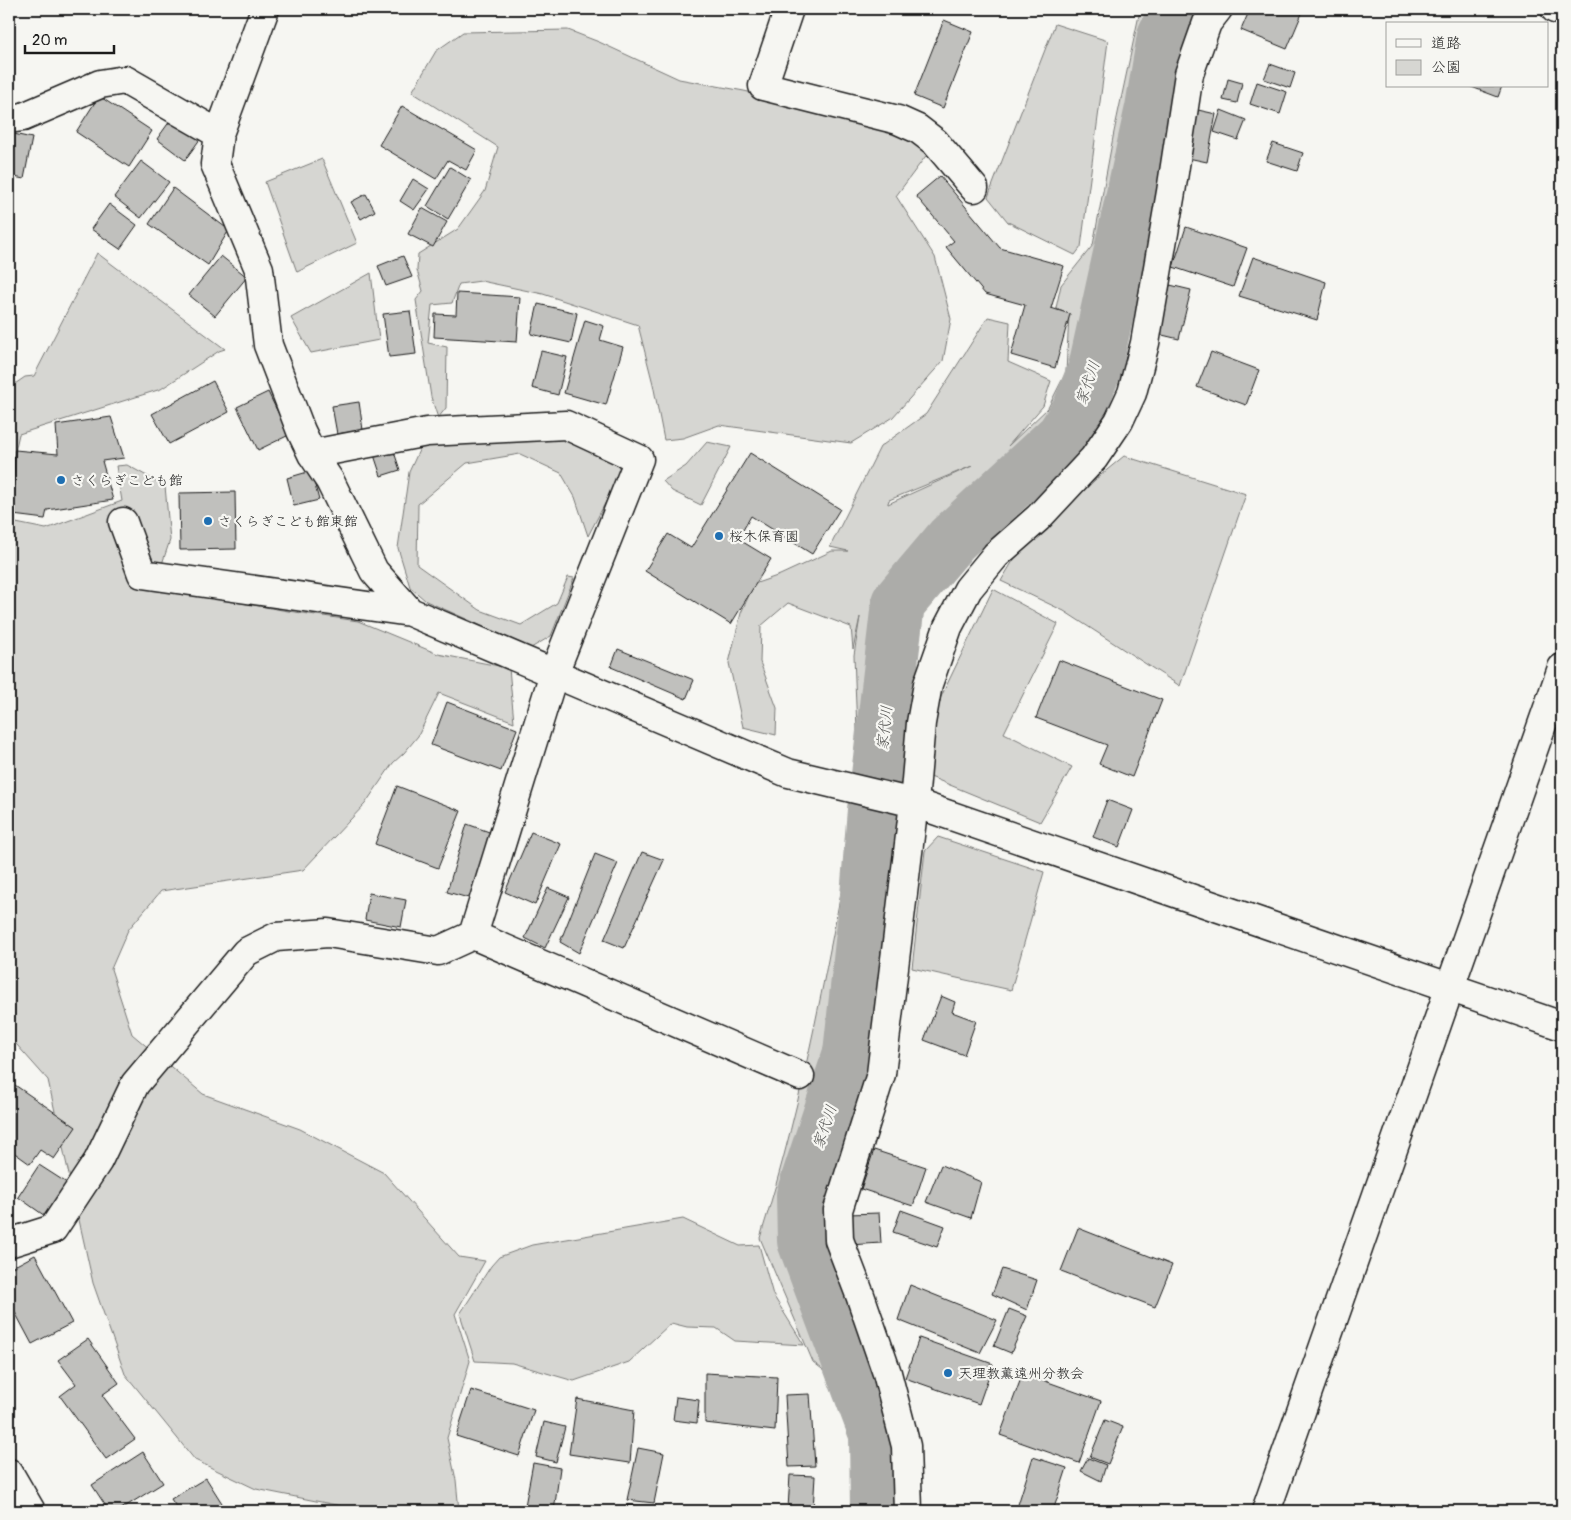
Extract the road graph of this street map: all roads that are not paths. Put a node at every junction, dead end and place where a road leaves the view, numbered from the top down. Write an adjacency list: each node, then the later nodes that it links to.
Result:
1 (265, 9): 7 (street)
2 (789, 9): 8 (street)
3 (1218, 9): 14 (street)
4 (1555, 9): 5 (street)
5 (1562, 11)
6 (9, 119): 7 (street)
7 (219, 134): 9 (street)
8 (974, 188)
9 (312, 454): 11 (street); 13 (street)
10 (123, 522): 11 (street)
11 (410, 612): 13 (street)
12 (1562, 668): 16 (street)
13 (554, 673): 14 (street); 15 (street)
14 (906, 801): 16 (street); 22 (street)
15 (473, 935): 18 (street); 19 (street)
16 (1451, 987): 17 (street); 23 (street)
17 (1562, 1026)
18 (800, 1076)
19 (9, 1243)
20 (9, 1473): 21 (street)
21 (31, 1511)
22 (908, 1511)
23 (1266, 1511)

